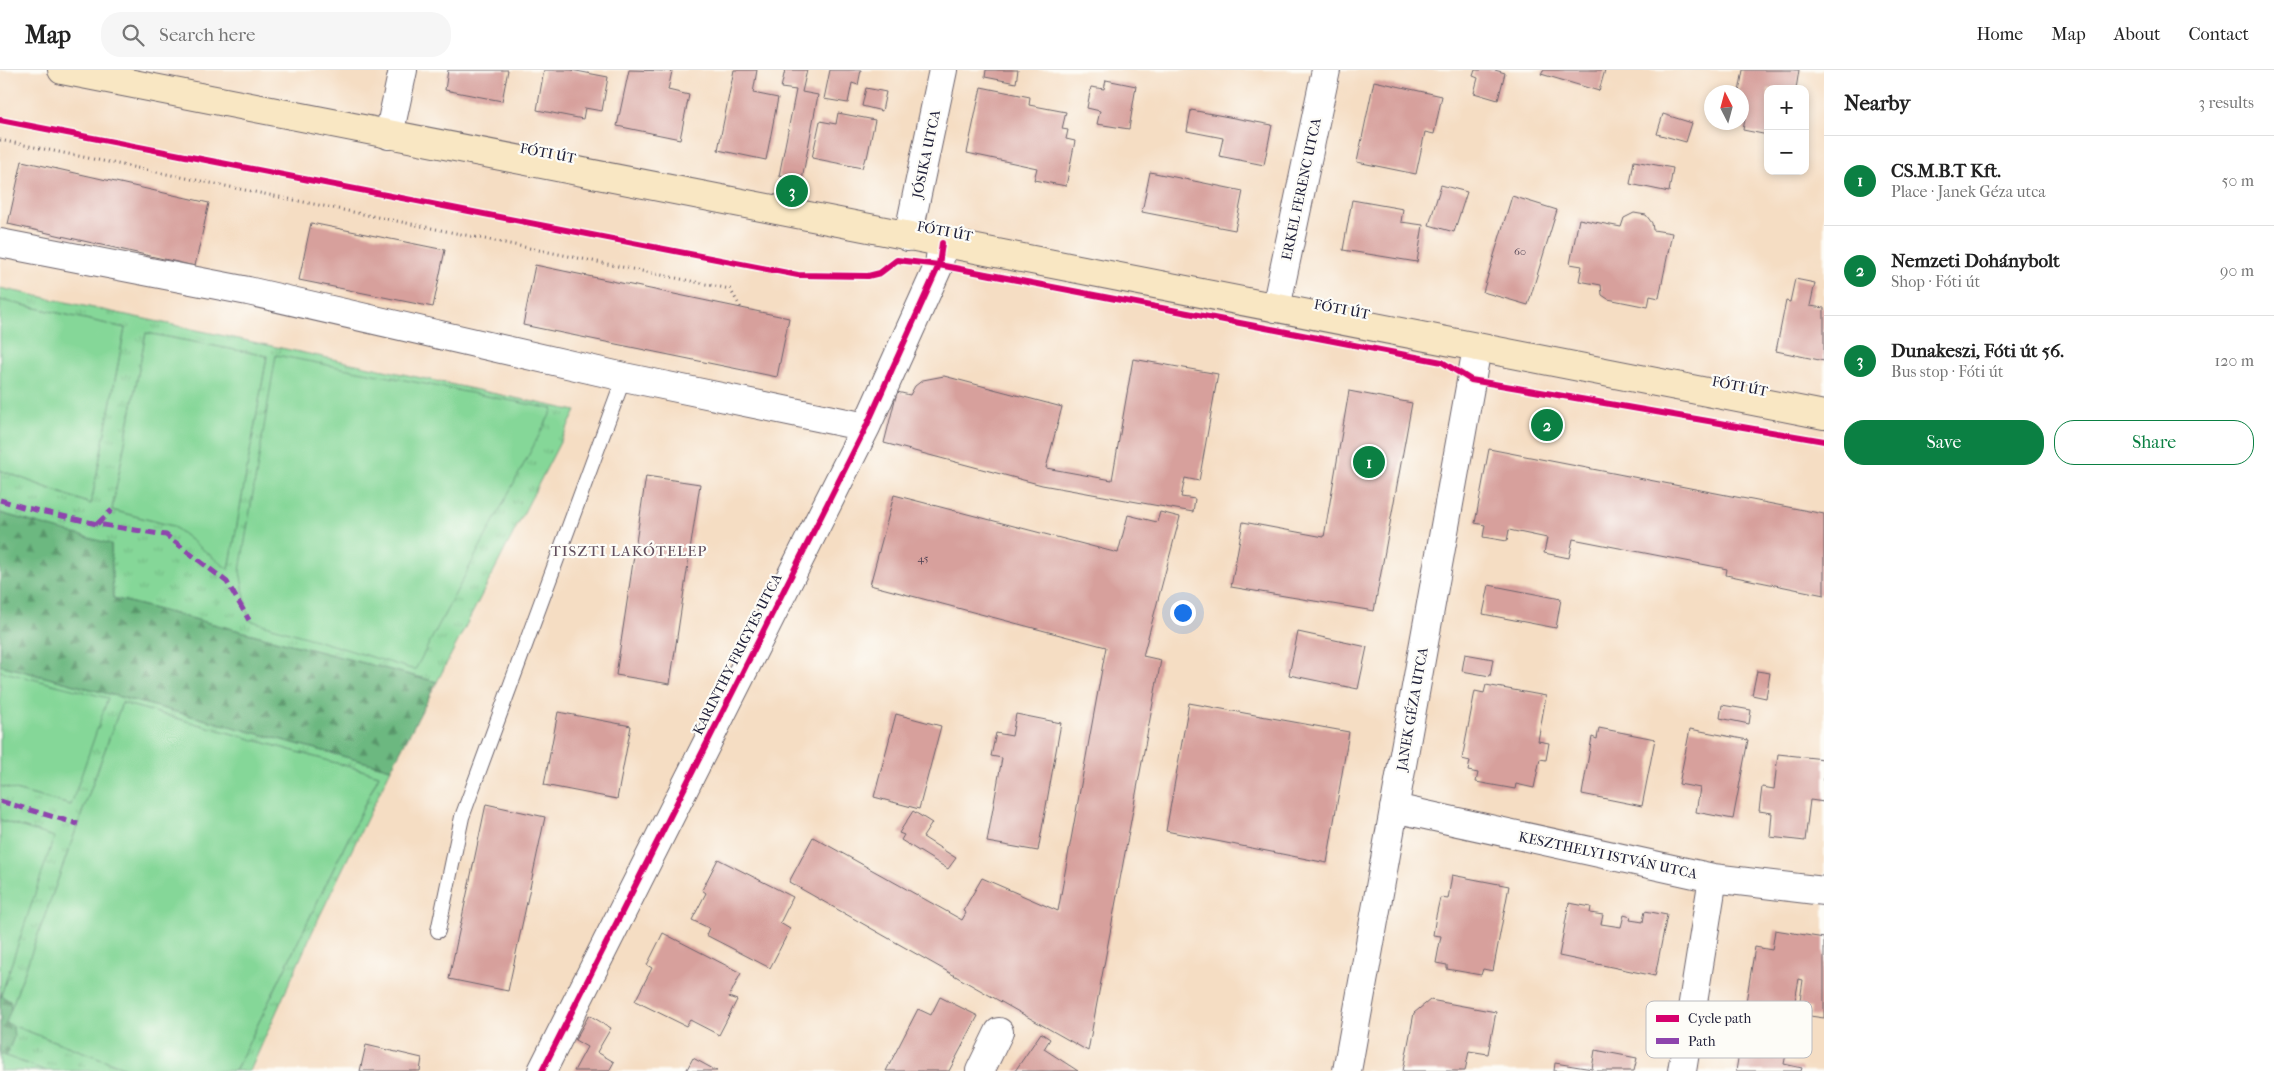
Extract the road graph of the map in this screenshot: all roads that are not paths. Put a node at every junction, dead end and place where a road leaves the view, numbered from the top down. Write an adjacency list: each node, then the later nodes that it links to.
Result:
1 (62, 70): 5 (main road, FÓTI ÚT)
2 (403, 70): 5 (street)
3 (943, 70): 6 (street, JÓSIKA UTCA)
4 (1326, 70): 9 (street, ERKEL FERENC UTCA)
5 (389, 135): 6 (main road, FÓTI ÚT)
6 (908, 237): 8 (main road, FÓTI ÚT)
7 (0, 243): 11 (street)
8 (942, 243): 9 (main road, FÓTI ÚT); 13 (street, KARINTHY FRIGYES UTCA)
9 (1276, 308): 10 (main road, FÓTI ÚT)
10 (1477, 348): 12 (main road, FÓTI ÚT); 14 (street, JANEK GÉZA UTCA)
11 (624, 377): 13 (street); 17 (lane)
12 (1824, 415)
13 (866, 427): 21 (street, KARINTHY FRIGYES UTCA)
14 (1394, 808): 15 (street, KESZTHELYI ISTVÁN UTCA); 23 (street, JANEK GÉZA UTCA)
15 (1713, 878): 16 (street, KESZTHELYI ISTVÁN UTCA); 18 (street)
16 (1824, 891)
17 (438, 931)
18 (1693, 1001)
19 (999, 1032): 22 (street)
20 (1684, 1058): 24 (street)
21 (542, 1071)
22 (980, 1071)
23 (1347, 1071)
24 (1682, 1071)

